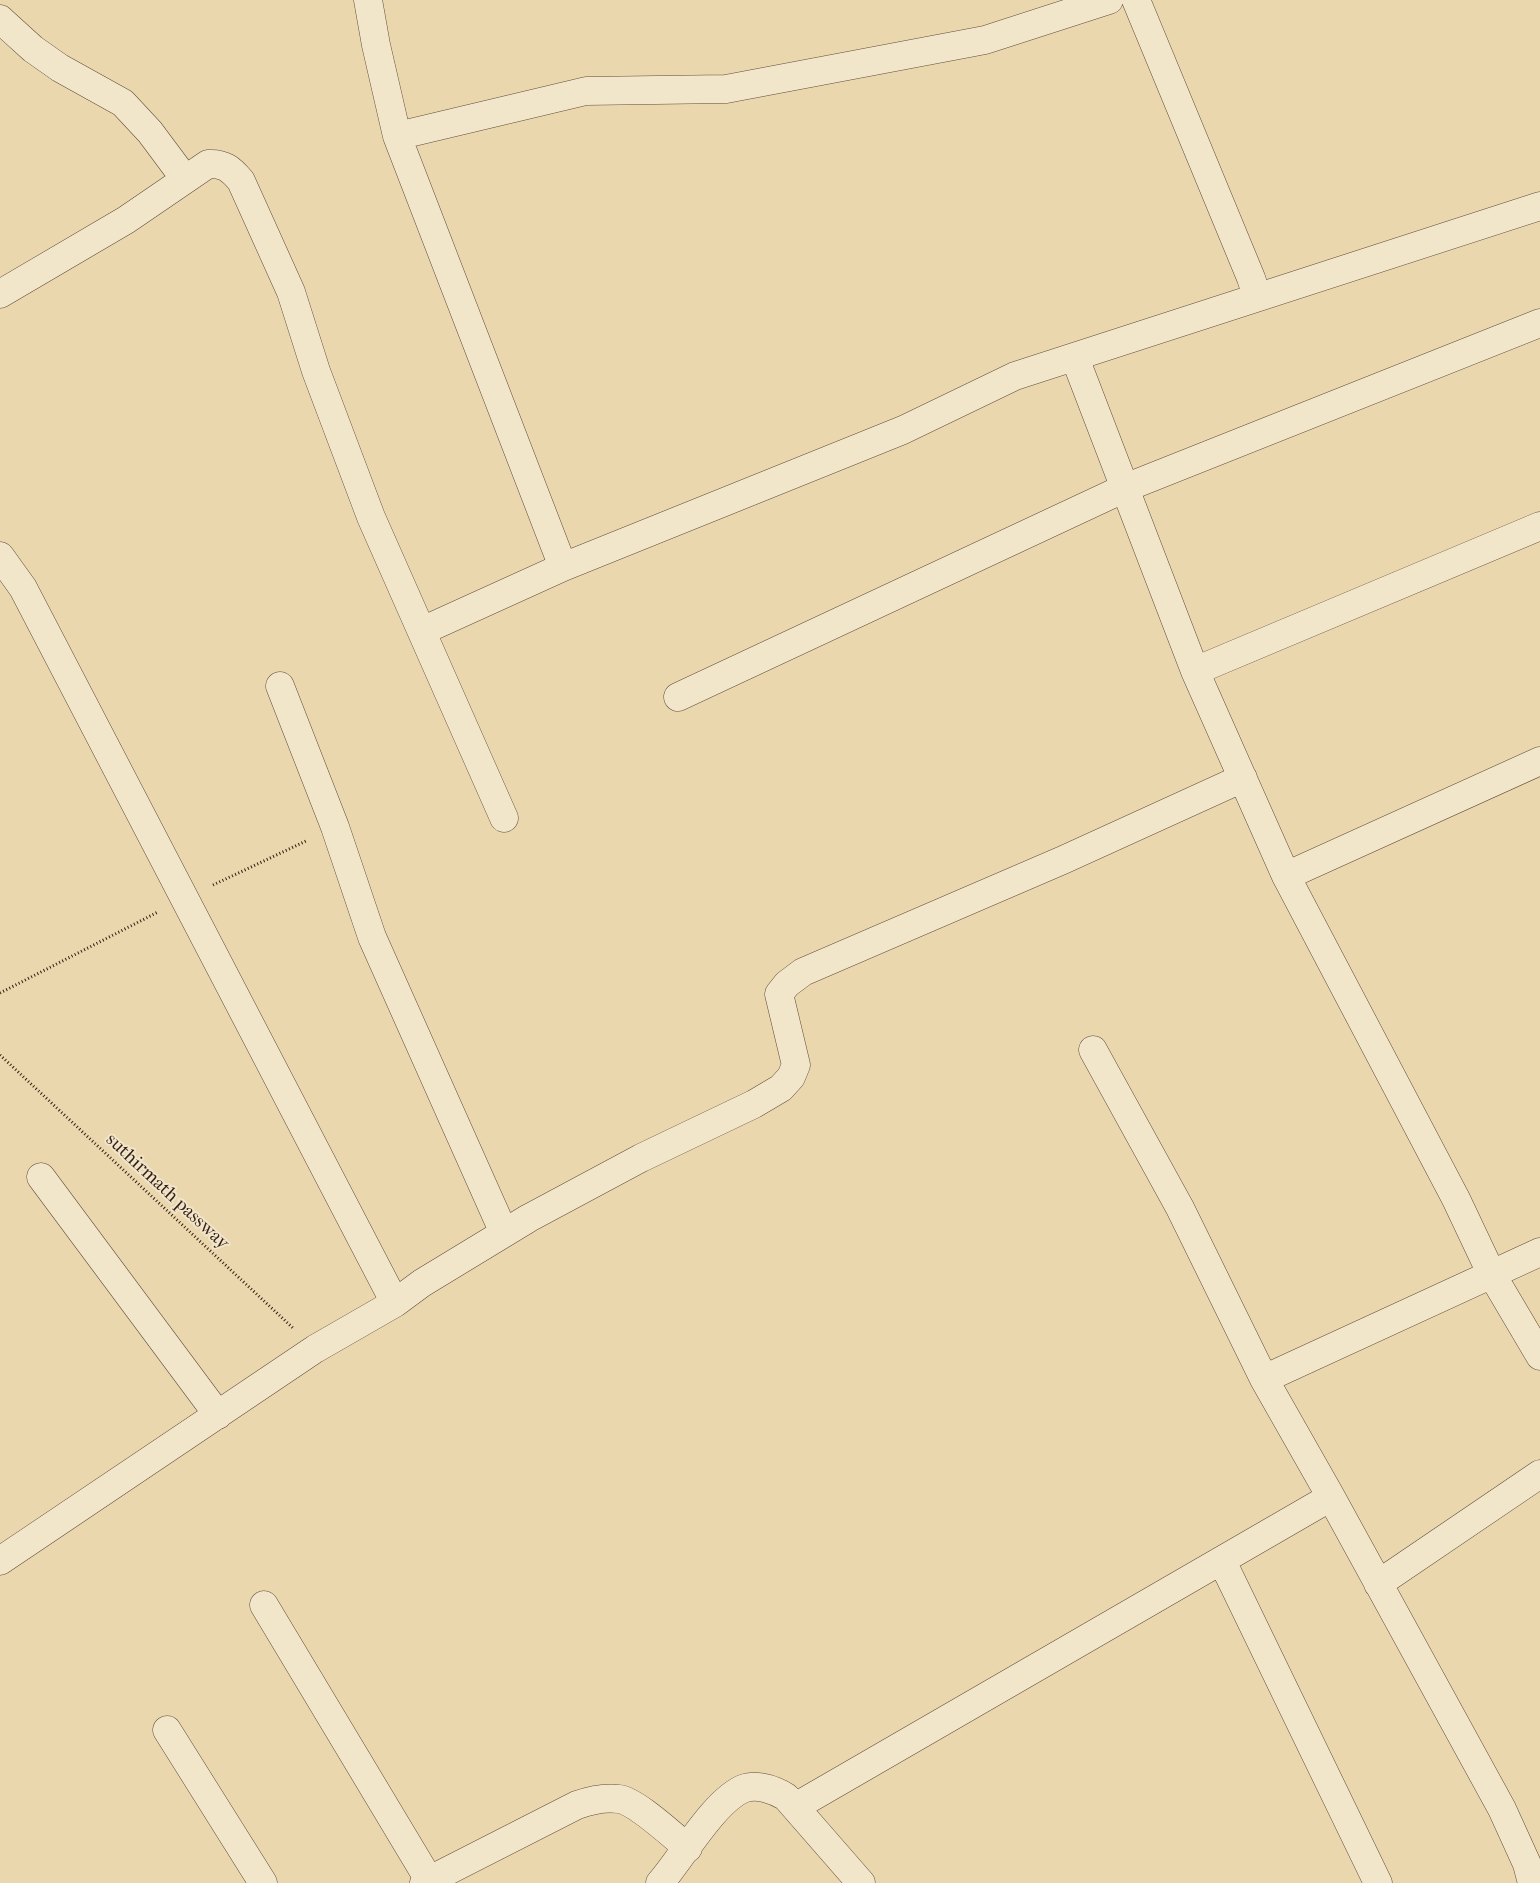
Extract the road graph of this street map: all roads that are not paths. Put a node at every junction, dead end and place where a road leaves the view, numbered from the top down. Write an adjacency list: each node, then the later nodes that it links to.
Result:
1 (368, 0): 5 (street)
2 (1109, 0): 5 (street)
3 (1136, 0): 9 (street)
4 (0, 19): 6 (street)
5 (397, 136): 15 (street)
6 (185, 179): 8 (street); 16 (street)
7 (1540, 206): 9 (street)
8 (0, 294)
9 (1257, 296): 11 (street)
10 (1540, 323): 12 (street)
11 (1075, 358): 12 (street); 15 (street)
12 (1124, 488): 17 (street); 19 (street)
13 (1540, 526): 17 (street)
14 (0, 556): 29 (street)
15 (563, 568): 16 (street)
16 (422, 632): 22 (street)
17 (1195, 671): 21 (street)
18 (280, 686): 26 (street)
19 (678, 697)
20 (1540, 761): 23 (street)
21 (1243, 778): 23 (street); 26 (street)
22 (504, 818)
23 (1286, 876): 28 (street)
24 (1093, 1050): 31 (street)
25 (41, 1177): 32 (street)
26 (504, 1233): 29 (street)
27 (1540, 1252): 28 (street)
28 (1491, 1273): 30 (street); 31 (street)
29 (395, 1303): 32 (street)
30 (1540, 1356)
31 (1264, 1379): 34 (street)
32 (218, 1415): 35 (street)
33 (1540, 1474): 37 (street)
34 (1331, 1497): 36 (street); 37 (street)
35 (0, 1561)
36 (1222, 1561): 40 (street); 46 (street)
37 (1378, 1584): 47 (street)
38 (264, 1605): 42 (street)
39 (168, 1730): 43 (street)
40 (796, 1807): 41 (street); 45 (street)
41 (688, 1848): 42 (street); 44 (street)
42 (427, 1882)
43 (263, 1883)
44 (660, 1883)
45 (861, 1883)
46 (1378, 1883)
47 (1532, 1883)

